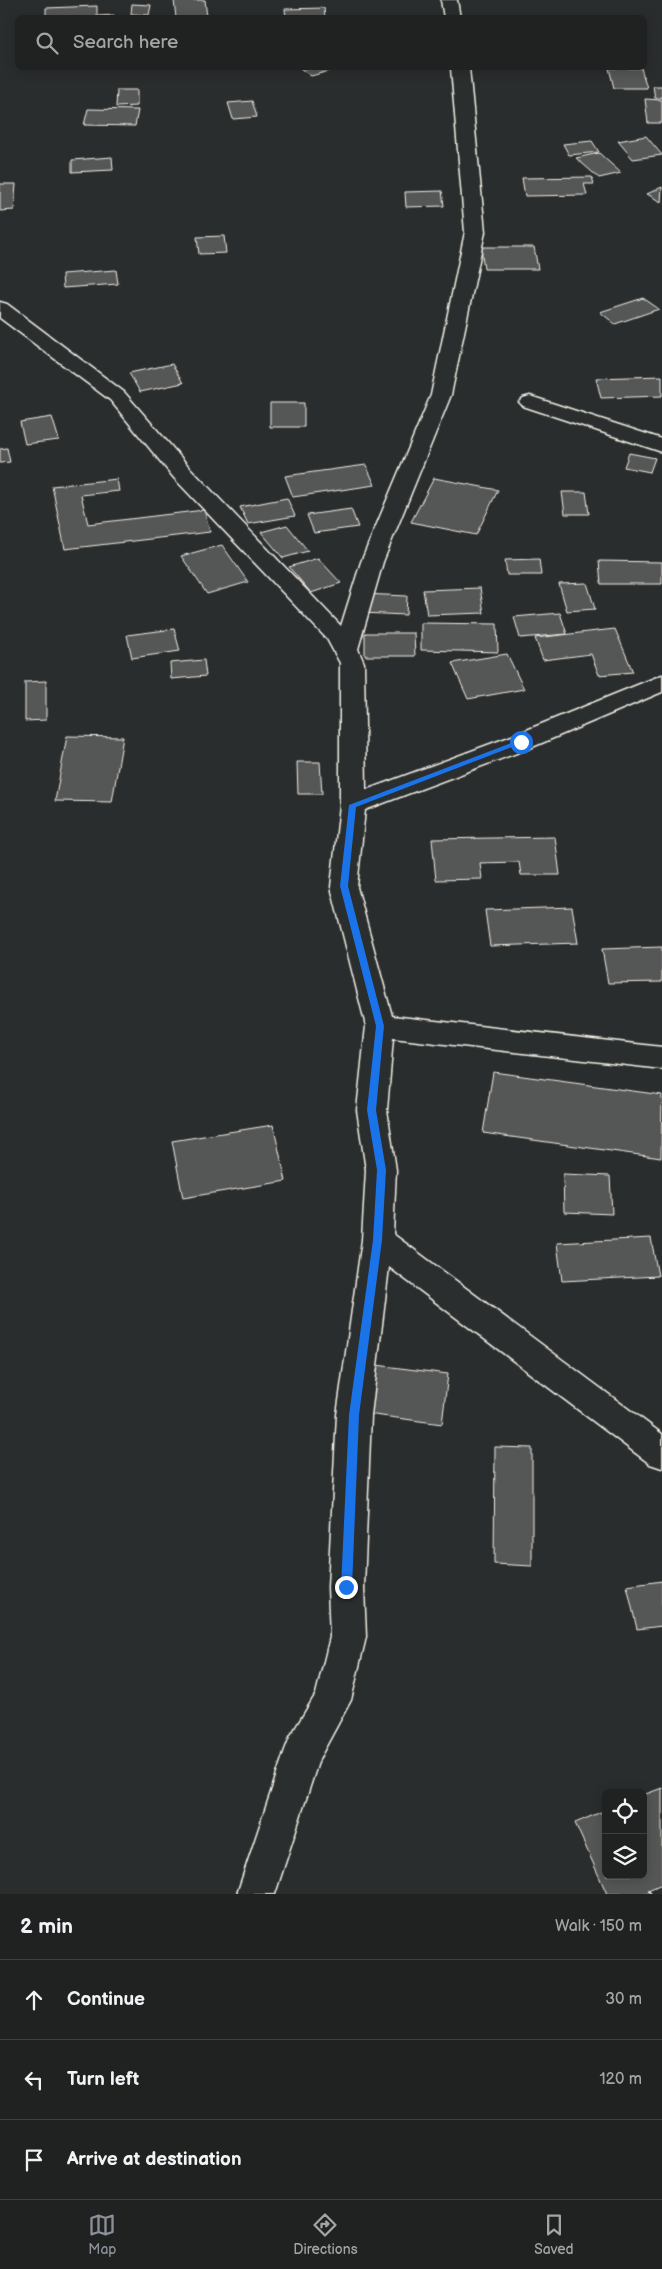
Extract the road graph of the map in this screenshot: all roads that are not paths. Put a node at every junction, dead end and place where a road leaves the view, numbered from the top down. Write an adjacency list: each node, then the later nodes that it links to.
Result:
1 (449, 0): 2 (street)
2 (452, 15)
3 (460, 70): 7 (street)
4 (0, 308): 7 (street)
5 (530, 402): 6 (street)
6 (662, 446)
7 (346, 649): 9 (street)
8 (662, 683): 9 (street)
9 (353, 805): 10 (street)
10 (380, 1026): 11 (street); 12 (street)
11 (662, 1058)
12 (377, 1240): 13 (street); 14 (street)
13 (662, 1453)
14 (256, 1894)

